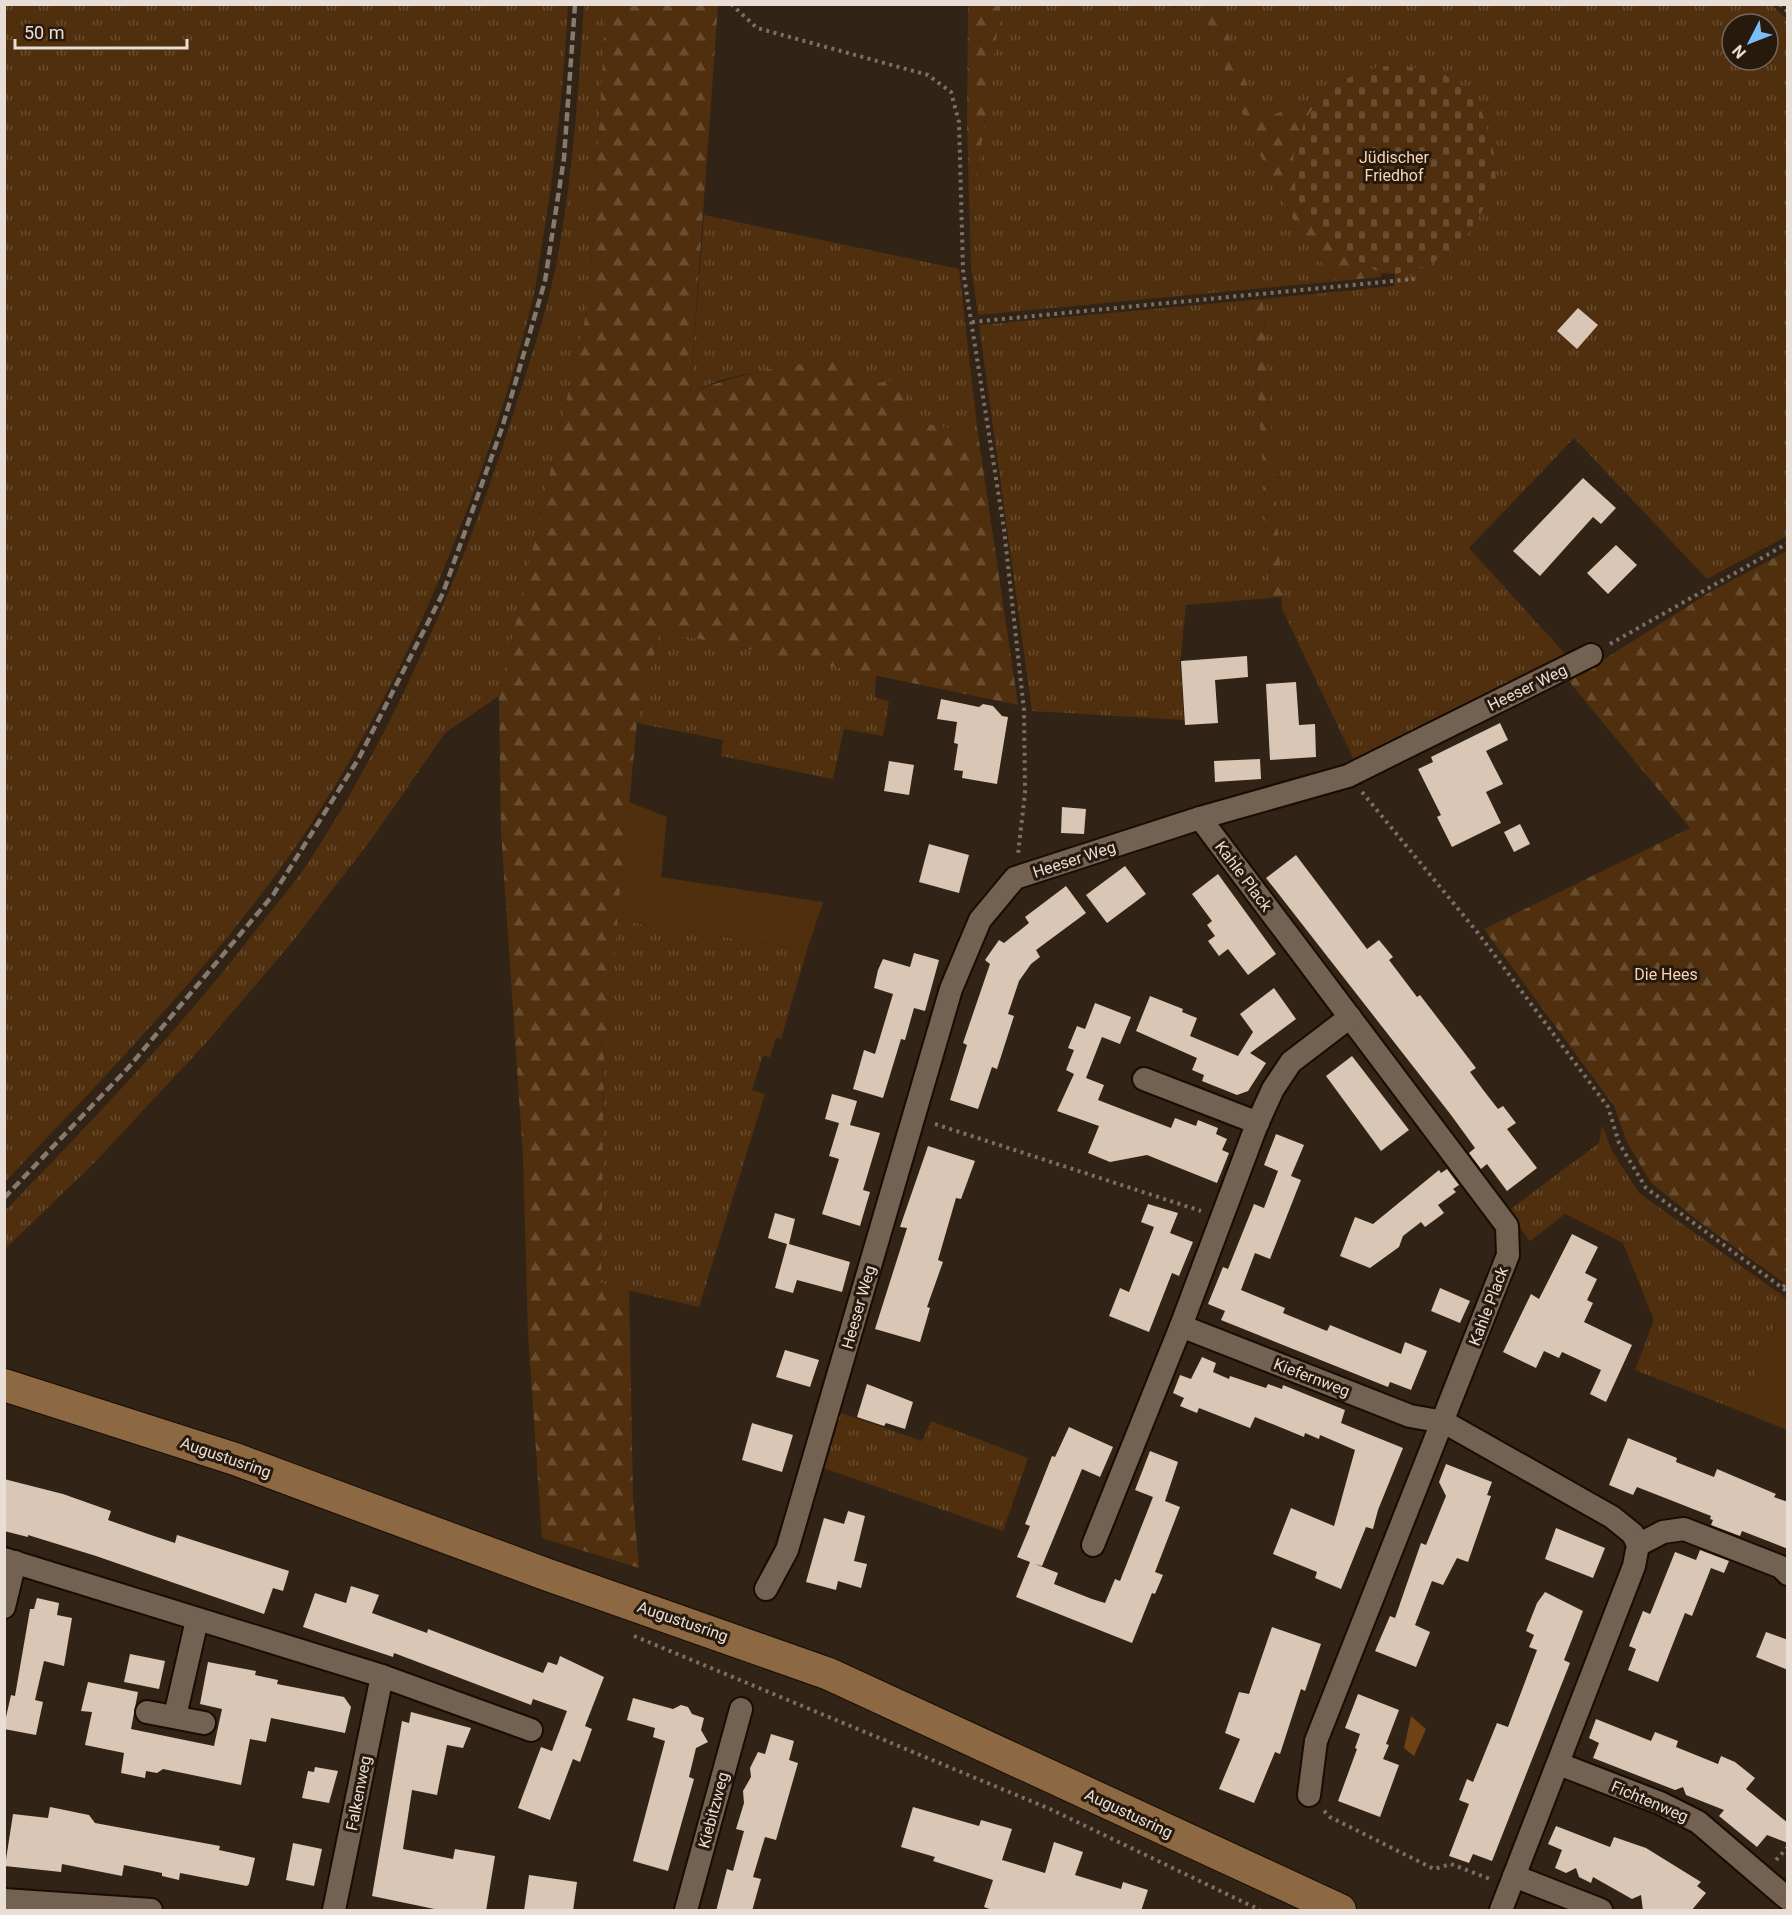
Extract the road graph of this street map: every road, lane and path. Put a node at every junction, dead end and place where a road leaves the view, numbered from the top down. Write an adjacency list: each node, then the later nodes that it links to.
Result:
1 (731, 4): 5 (path)
2 (1780, 4): 3 (path)
3 (1788, 12)
4 (1414, 279): 5 (path)
5 (972, 322): 10 (path)
6 (1788, 543): 7 (path)
7 (1591, 655): 8 (street, Heeser Weg)
8 (1348, 776): 9 (street, Heeser Weg); 17 (path)
9 (1200, 818): 10 (street, Heeser Weg); 11 (street, Kahle Plack)
10 (1015, 878): 13 (street, Heeser Weg)
11 (1350, 1017): 14 (street); 21 (street, Kahle Plack)
12 (1144, 1079): 14 (street)
13 (913, 1117): 15 (path); 26 (street, Heeser Weg)
14 (1258, 1123): 15 (street)
15 (1222, 1218): 19 (street)
16 (1788, 1282): 17 (path)
17 (1783, 1287): 18 (path)
18 (1788, 1292)
19 (1181, 1326): 21 (street, Kiefernweg); 22 (street)
20 (4, 1385): 30 (main road, Augustusring)
21 (1444, 1422): 23 (street); 39 (street, Kahle Plack)
22 (1093, 1545)
23 (1638, 1545): 25 (street); 38 (street)
24 (10, 1561): 27 (street); 28 (street)
25 (1788, 1574)
26 (766, 1589)
27 (4, 1607)
28 (197, 1620): 31 (street); 35 (street)
29 (627, 1633): 32 (path)
30 (758, 1647): 32 (path); 48 (main road, Augustusring)
31 (382, 1676): 37 (street); 45 (street, Falkenweg)
32 (748, 1685): 33 (path); 43 (path)
33 (741, 1709): 46 (street, Kiebitzweg)
34 (147, 1712): 35 (street)
35 (175, 1716): 36 (street)
36 (204, 1723)
37 (531, 1730)
38 (1559, 1764): 40 (street); 41 (street, Fichtenweg)
39 (1309, 1796): 40 (path)
40 (1512, 1882): 49 (street); 50 (street)
41 (1788, 1899)
42 (4, 1900): 44 (street)
43 (1252, 1909): 47 (path)
44 (152, 1911)
45 (334, 1911)
46 (686, 1911)
47 (1260, 1911)
48 (1340, 1911)
49 (1501, 1911)
50 (1601, 1911)

